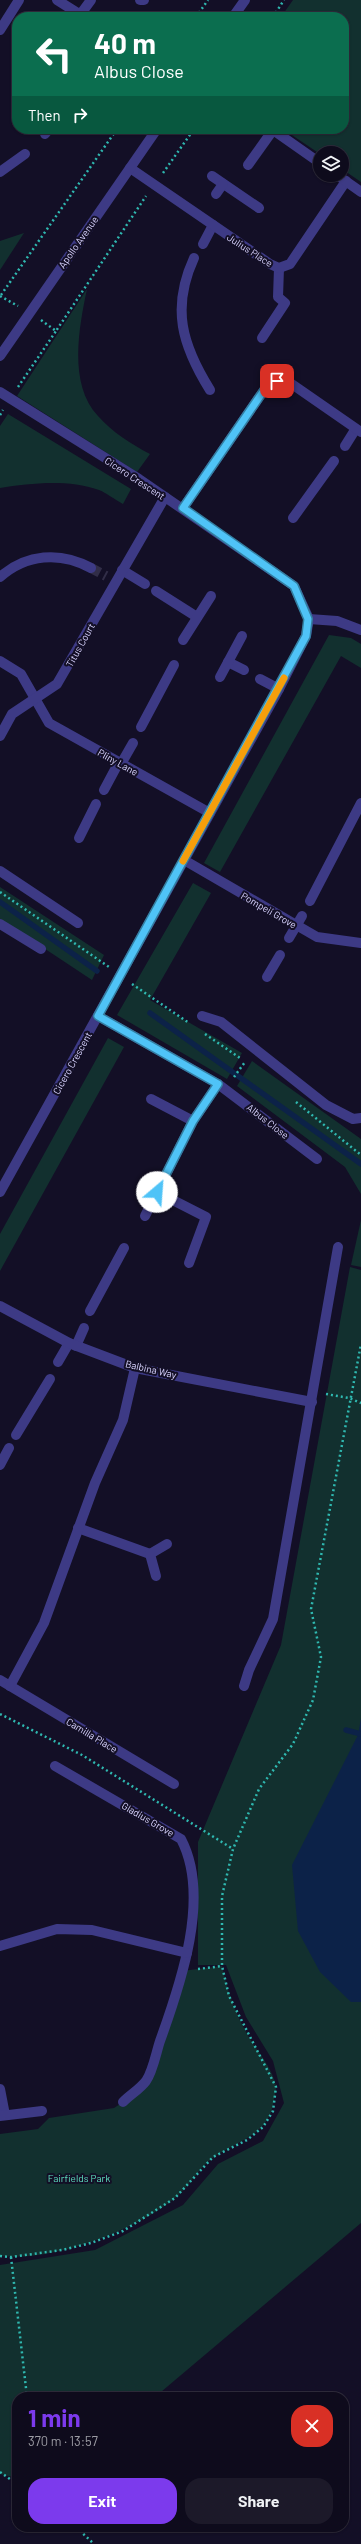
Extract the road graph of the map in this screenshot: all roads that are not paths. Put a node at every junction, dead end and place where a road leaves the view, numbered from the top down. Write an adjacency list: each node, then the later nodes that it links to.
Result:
1 (19, 0): 10 (street)
2 (57, 0): 7 (street)
3 (91, 0): 8 (street)
4 (140, 0): 5 (street)
5 (144, 0)
6 (245, 0): 9 (street)
7 (76, 12)
8 (84, 12)
9 (237, 12)
10 (0, 30)
11 (154, 134): 17 (street, Apollo Avenue)
12 (270, 134): 16 (street)
13 (279, 134): 15 (street)
14 (25, 154): 18 (street)
15 (313, 158)
16 (248, 165)
17 (130, 168): 26 (street, Julius Place); 31 (street, Apollo Avenue)
18 (0, 172)
19 (212, 176): 22 (street)
20 (345, 182): 29 (street, Julius Place)
21 (347, 182): 23 (street)
22 (223, 184): 24 (street); 25 (street)
23 (361, 192)
24 (216, 194)
25 (258, 208)
26 (213, 226): 27 (street); 29 (street, Julius Place)
27 (203, 244)
28 (194, 258): 32 (street)
29 (279, 268): 30 (street)
30 (262, 338)
31 (0, 356)
32 (210, 390)
33 (0, 392): 37 (street, Cicero Crescent)
34 (358, 431): 35 (street); 38 (street)
35 (345, 446)
36 (334, 461): 39 (street)
37 (165, 497): 38 (street, Cicero Crescent); 41 (street, Titus Court)
38 (183, 508): 49 (street, Cicero Crescent)
39 (293, 518)
40 (91, 568): 42 (street)
41 (122, 570): 44 (street, Titus Court); 45 (street)
42 (0, 576)
43 (106, 576): 44 (street)
44 (115, 582): 60 (street, Titus Court)
45 (145, 584)
46 (156, 591): 48 (street)
47 (211, 596): 48 (street)
48 (197, 617): 52 (street)
49 (308, 619): 50 (street); 59 (street, Cicero Crescent)
50 (361, 630)
51 (242, 636): 54 (street)
52 (183, 640)
53 (0, 661): 60 (street)
54 (228, 662): 56 (street); 57 (street)
55 (174, 665): 61 (street)
56 (244, 670)
57 (220, 676)
58 (260, 678): 59 (street)
59 (279, 688): 68 (street, Cicero Crescent)
60 (35, 700): 62 (street, Titus Court); 64 (street, Pliny Lane)
61 (141, 727)
62 (0, 736)
63 (133, 743): 64 (street)
64 (120, 763): 65 (street); 68 (street, Pliny Lane)
65 (104, 790)
66 (361, 803): 72 (street)
67 (96, 804): 69 (street)
68 (210, 813): 70 (street, Cicero Crescent)
69 (78, 838)
70 (184, 860): 76 (street, Pompeii Grove); 82 (street, Cicero Crescent)
71 (0, 871): 74 (street)
72 (310, 901)
73 (302, 916): 76 (street)
74 (78, 923)
75 (0, 924): 79 (street)
76 (296, 926): 77 (street); 78 (street, Pompeii Grove)
77 (289, 938)
78 (361, 943)
79 (40, 949)
80 (280, 955): 81 (street)
81 (268, 977)
82 (98, 1016): 84 (street, Albus Close); 89 (street, Cicero Crescent)
83 (202, 1016): 86 (street)
84 (218, 1084): 87 (street); 88 (street, Albus Close)
85 (151, 1099): 87 (street)
86 (361, 1118)
87 (193, 1121): 90 (street)
88 (317, 1159)
89 (0, 1192)
90 (157, 1192): 91 (street); 94 (street)
91 (145, 1216)
92 (338, 1247): 102 (street)
93 (124, 1248): 96 (street)
94 (189, 1263)
95 (0, 1306): 98 (street, Balbina Way)
96 (90, 1311)
97 (84, 1328): 98 (street)
98 (72, 1345): 99 (street); 100 (street, Balbina Way)
99 (58, 1362)
100 (135, 1368): 102 (street, Balbina Way); 106 (street)
101 (50, 1379): 103 (street)
102 (312, 1402): 112 (street)
103 (16, 1435)
104 (9, 1448): 105 (street)
105 (0, 1465)
106 (78, 1528): 108 (street); 111 (street)
107 (167, 1544): 108 (street)
108 (150, 1554): 109 (street)
109 (156, 1576)
110 (0, 1680): 111 (street, Camilla Place)
111 (10, 1686): 114 (street, Camilla Place)
112 (244, 1686)
113 (55, 1766): 116 (street, Gladius Grove)
114 (174, 1784)
115 (0, 1946): 116 (street)
116 (187, 1953): 118 (street, Gladius Grove)
117 (0, 2089): 120 (street)
118 (123, 2102)
119 (42, 2111): 120 (street)
120 (3, 2116)

